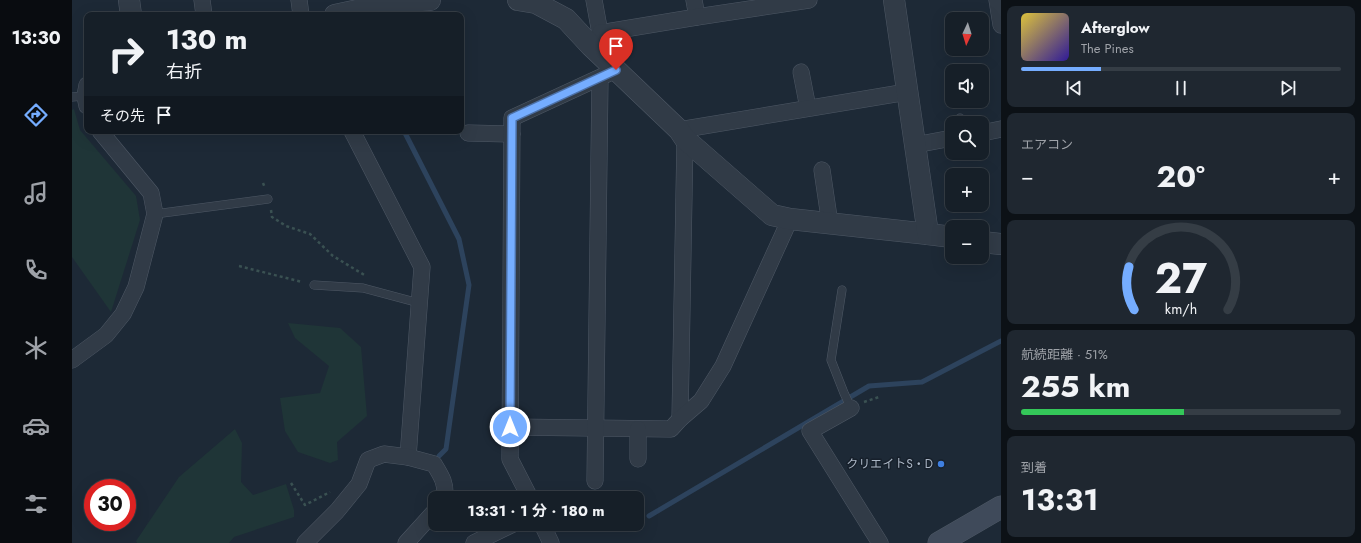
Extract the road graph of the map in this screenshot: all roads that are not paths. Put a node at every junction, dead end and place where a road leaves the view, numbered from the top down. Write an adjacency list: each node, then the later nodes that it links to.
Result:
1 (128, 0): 13 (street)
2 (202, 0): 14 (street)
3 (299, 0): 15 (street)
4 (430, 0): 11 (street)
5 (518, 0): 19 (street)
6 (594, 0): 19 (street)
7 (694, 0): 17 (street)
8 (809, 0): 12 (street)
9 (894, 0): 22 (street)
10 (997, 0): 18 (street)
11 (396, 1): 16 (street)
12 (790, 2): 17 (street)
13 (130, 12)
14 (204, 12)
15 (301, 12)
16 (348, 12)
17 (697, 16): 19 (street)
18 (1001, 25)
19 (595, 39): 21 (street)
20 (801, 72): 23 (street)
21 (608, 74): 29 (street); 30 (street); 49 (street)
22 (907, 92): 23 (street); 32 (street)
23 (808, 108): 30 (street)
24 (1001, 129): 25 (street)
25 (989, 131)
26 (468, 133): 29 (street)
27 (102, 134): 35 (street)
28 (354, 134): 44 (street)
29 (512, 134): 48 (street)
30 (682, 134): 36 (street); 47 (street)
31 (945, 139): 32 (street)
32 (915, 145): 38 (street)
33 (822, 170): 37 (street)
34 (268, 199): 35 (lane)
35 (155, 214): 45 (street)
36 (790, 219): 37 (street); 47 (street)
37 (830, 224): 38 (street)
38 (928, 234): 39 (street)
39 (945, 236)
40 (989, 243): 41 (street)
41 (1001, 244)
42 (314, 285): 44 (lane)
43 (842, 290): 46 (lane)
44 (419, 303): 51 (street)
45 (72, 360)
46 (847, 400): 65 (street)
47 (680, 419): 50 (street)
48 (510, 427): 49 (street); 55 (street)
49 (596, 428): 50 (street); 53 (street)
50 (638, 429): 52 (street)
51 (408, 457): 54 (street); 61 (street)
52 (638, 459)
53 (596, 481)
54 (445, 491)
55 (526, 491)
56 (1001, 507): 60 (main road)
57 (428, 519): 62 (street)
58 (499, 531): 63 (street)
59 (545, 531): 64 (street)
60 (945, 542)
61 (305, 543)
62 (406, 543)
63 (474, 543)
64 (551, 543)
65 (880, 543)

